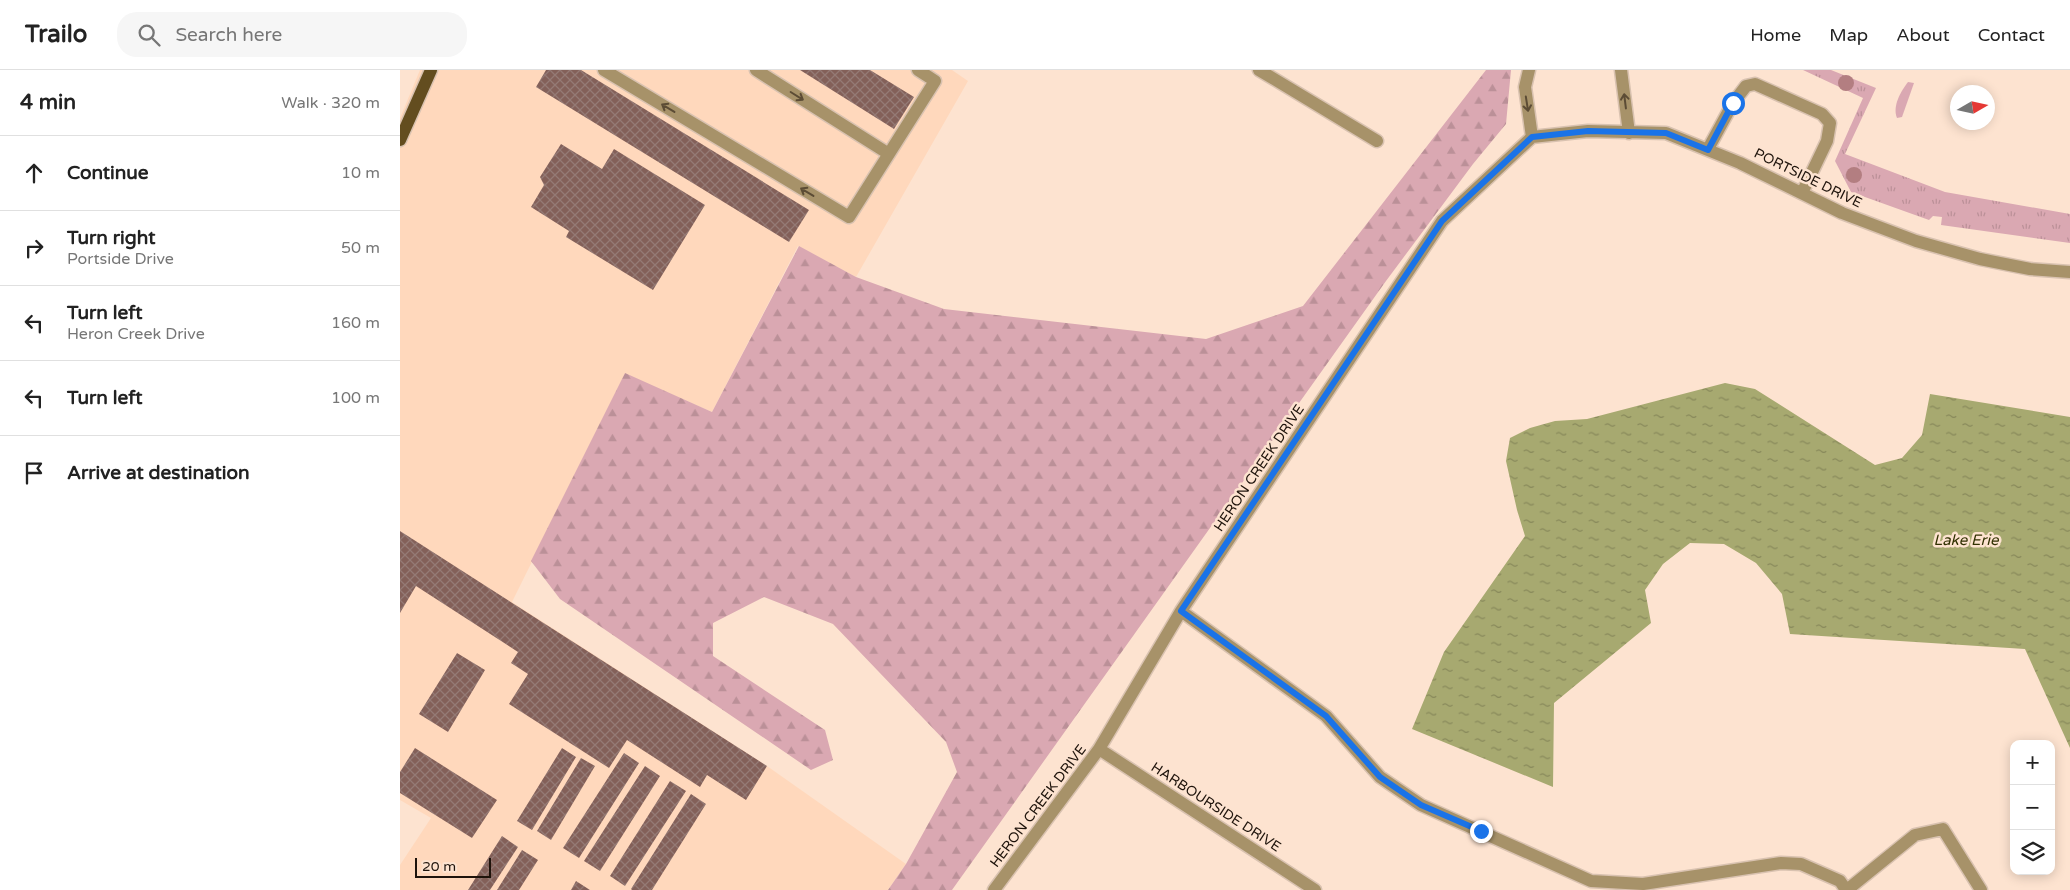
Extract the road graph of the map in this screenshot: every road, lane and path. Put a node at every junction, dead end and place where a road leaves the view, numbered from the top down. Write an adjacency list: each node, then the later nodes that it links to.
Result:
1 (431, 70): 10 (main road)
2 (604, 70): 13 (street, one-way to 2)
3 (756, 70): 13 (street, one-way to 13)
4 (918, 70): 13 (street)
5 (1259, 70): 11 (street)
6 (1529, 70): 9 (street, one-way to 9)
7 (1621, 70): 8 (street, one-way to 7)
8 (1629, 133): 9 (street, PORTSIDE DRIVE); 12 (street, PORTSIDE DRIVE)
9 (1532, 137): 16 (street, HERON CREEK DRIVE)
10 (400, 140)
11 (1377, 141)
12 (1708, 150): 14 (street, PORTSIDE DRIVE); 14 (street)
13 (889, 154)
14 (1802, 193): 15 (street, PORTSIDE DRIVE)
15 (2070, 272)
16 (1181, 611): 17 (street, HERON CREEK DRIVE); 20 (street)
17 (1100, 749): 18 (street, HERON CREEK DRIVE); 19 (street, HARBOURSIDE DRIVE)
18 (994, 890)
19 (1315, 890)
20 (1846, 890): 21 (street)
21 (1981, 890)

